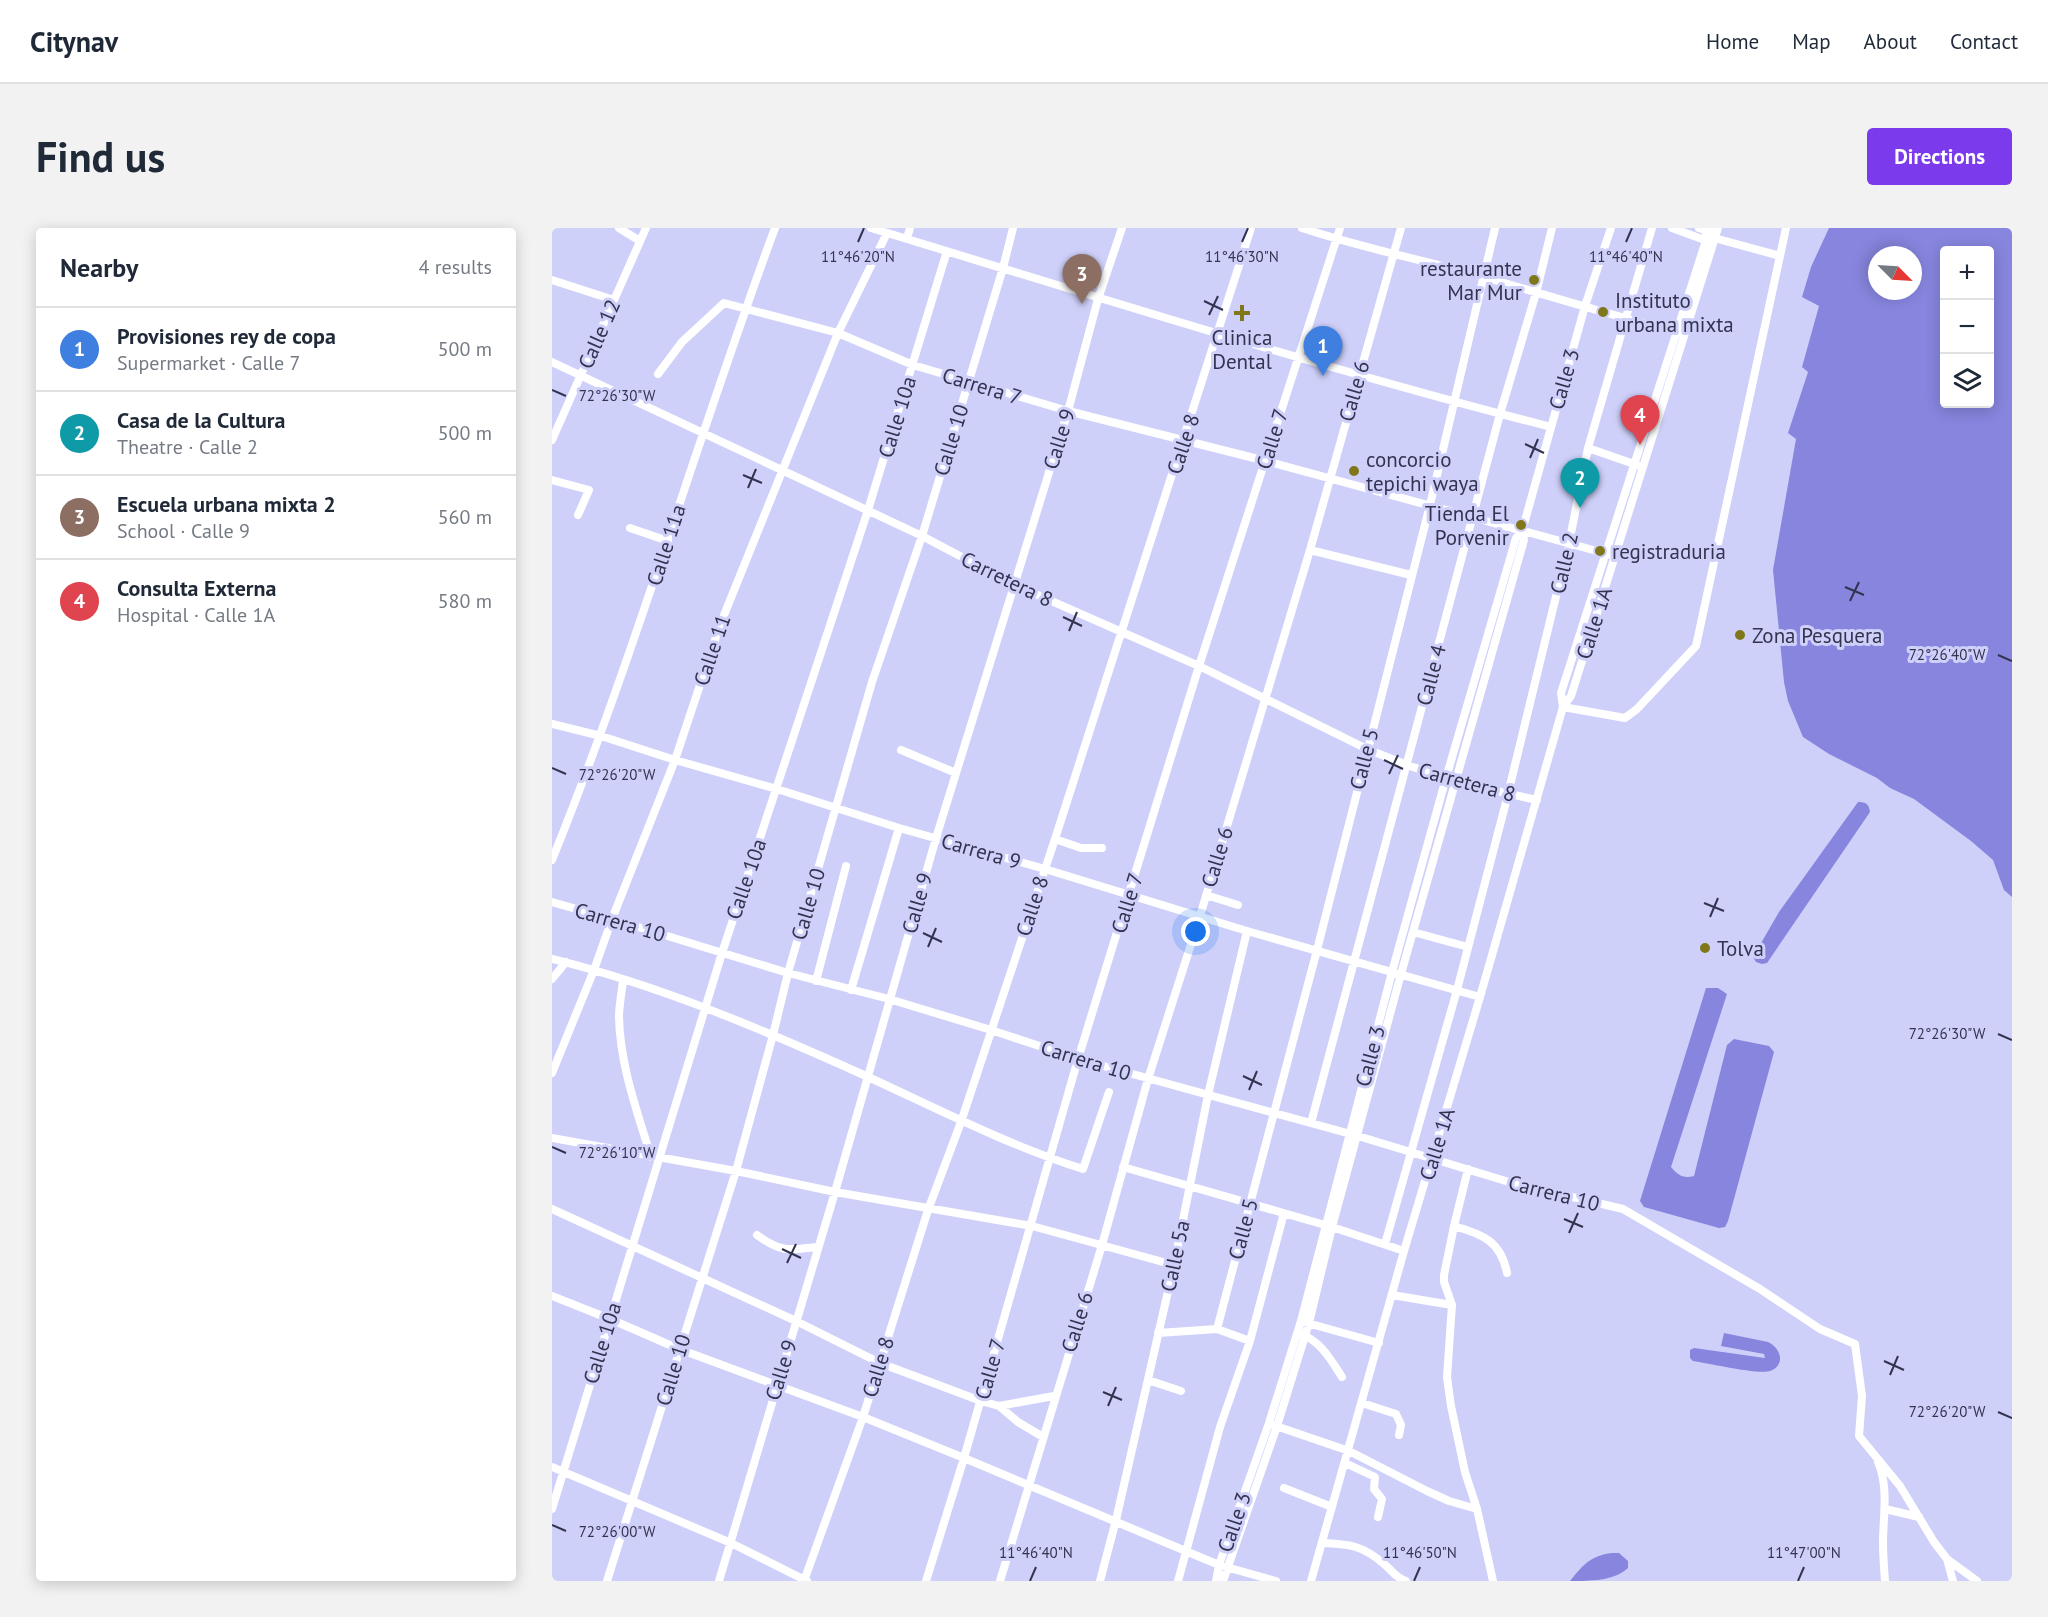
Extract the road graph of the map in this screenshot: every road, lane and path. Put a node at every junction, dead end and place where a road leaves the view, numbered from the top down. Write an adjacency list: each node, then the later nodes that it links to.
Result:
1 (619, 228): 24 (street)
2 (646, 228): 24 (street, Calle 12)
3 (775, 228): 35 (street, Calle 11a)
4 (871, 228): 20 (street)
5 (910, 228): 22 (street)
6 (1013, 228): 28 (street, Calle 10)
7 (1122, 228): 32 (street, Calle 9)
8 (1251, 228): 38 (street, Calle 8)
9 (1302, 228): 23 (street)
10 (1340, 228): 23 (street, Calle 7)
11 (1401, 228): 26 (street, Calle 6)
12 (1496, 228): 29 (street, Calle 5)
13 (1552, 228): 31 (street, Calle 4)
14 (1611, 228): 34 (street, Calle 3)
15 (1652, 228): 36 (street, Calle 2)
16 (1672, 228): 21 (street)
17 (1699, 228): 21 (street)
18 (1718, 228): 21 (street, Calle 1A)
19 (1786, 228): 27 (street)
20 (887, 233): 22 (street); 37 (street, Calle 11)
21 (1711, 234): 27 (street); 39 (street, Calle 1A)
22 (907, 238): 25 (street)
23 (1336, 240): 26 (street); 40 (street, Calle 7)
24 (640, 241): 33 (street, Calle 12)
25 (947, 252): 28 (street); 42 (street, Calle 10a)
26 (1394, 252): 29 (street); 44 (street, Calle 6)
27 (1780, 256): 77 (street)
28 (1003, 268): 32 (street); 46 (street, Calle 10)
29 (1484, 277): 31 (street); 47 (street, Calle 5)
30 (552, 280): 33 (street)
31 (1536, 293): 34 (street); 49 (street, Calle 4)
32 (1098, 299): 38 (street); 48 (street, Calle 9)
33 (614, 300): 45 (street, Calle 12)
34 (1585, 306): 36 (street); 50 (street, Calle 3)
35 (745, 309): 37 (street, Carrera 7); 43 (street, Carrera 7); 51 (street, Calle 11a)
36 (1625, 317): 39 (street); 54 (street, Calle 2)
37 (838, 333): 42 (street, Carrera 7); 57 (street, Calle 11)
38 (1216, 333): 40 (street); 53 (street, Calle 8)
39 (1681, 333): 56 (street, Calle 1A)
40 (1298, 358): 44 (street); 55 (street, Calle 7)
41 (552, 362): 45 (street, Carretera 8)
42 (913, 365): 46 (street, Carrera 7); 61 (street, Calle 10a)
43 (658, 374)
44 (1359, 374): 47 (street); 59 (street, Calle 6)
45 (581, 376): 51 (street, Carretera 8); 52 (street, Calle 12)
46 (968, 382): 48 (street, Carrera 7); 66 (street, Calle 10)
47 (1455, 402): 49 (street); 60 (street, Calle 5)
48 (1068, 411): 53 (street, Carrera 7); 73 (street, Calle 9)
49 (1500, 414): 50 (street); 63 (street, Calle 4)
50 (1551, 427): 65 (street, Calle 3)
51 (704, 433): 57 (street, Carretera 8); 67 (street, Calle 11a)
52 (552, 440)
53 (1184, 441): 55 (street, Carrera 7); 74 (street, Calle 8)
54 (1588, 448): 56 (street); 68 (street, Calle 2)
55 (1266, 461): 59 (street, Carrera 7); 75 (street, Calle 7)
56 (1639, 466): 70 (street, Calle 1A); 71 (street, Calle 1A)
57 (782, 470): 61 (street, Carretera 8); 82 (street, Calle 11)
58 (552, 480): 62 (street)
59 (1329, 480): 60 (street, Carrera 7); 69 (street, Calle 6)
60 (1430, 505): 63 (street, Carrera 7); 72 (street, Calle 5)
61 (868, 510): 66 (street, Carretera 8); 87 (street, Calle 10a)
62 (578, 515)
63 (1473, 518): 65 (street, Carrera 7); 83 (street, Calle 4)
64 (630, 528): 67 (street)
65 (1522, 531): 68 (street, Carrera 7); 85 (street, Calle 3); 86 (street, Calle 3)
66 (922, 536): 73 (street, Carretera 8); 90 (street, Calle 10)
67 (668, 541): 79 (street, Calle 11a)
68 (1569, 543): 70 (street, Carrera 7); 88 (street, Calle 2)
69 (1310, 550): 72 (street); 76 (street, Calle 6)
70 (1606, 553): 71 (street, Carrera 7); 77 (street, Calle 1A)
71 (1615, 556): 77 (street, Calle 1A)
72 (1411, 575): 80 (street, Calle 5)
73 (1013, 584): 74 (street, Carretera 8); 84 (street, Calle 9)
74 (1121, 632): 75 (street, Carretera 8); 93 (street, Calle 8)
75 (1199, 666): 76 (street, Carretera 8); 98 (street, Calle 7)
76 (1265, 698): 80 (street, Carretera 8); 99 (street, Calle 6)
77 (1563, 707): 89 (street, Calle 1A)
78 (552, 724): 79 (street, Carrera 9)
79 (601, 736): 82 (street, Carrera 9); 95 (street, Calle 11a)
80 (1367, 749): 83 (street, Carretera 8); 107 (street, Calle 5)
81 (901, 750): 84 (street)
82 (675, 760): 87 (street, Carrera 9); 103 (street, Calle 11)
83 (1407, 765): 85 (street, Carretera 8); 110 (street, Calle 4)
84 (956, 773): 92 (street, Calle 9)
85 (1446, 778): 86 (street, Carretera 8); 113 (street, Calle 3)
86 (1457, 782): 88 (street, Carretera 8); 105 (street, Calle 3)
87 (777, 789): 90 (street, Carrera 9); 108 (street, Calle 10a)
88 (1507, 794): 89 (street, Carretera 8); 106 (street, Calle 2)
89 (1537, 800): 121 (street, Calle 1A)
90 (836, 808): 91 (street, Carrera 9); 114 (street, Calle 10)
91 (899, 828): 92 (street, Carrera 9); 119 (street)
92 (936, 838): 97 (street, Carrera 9); 122 (street, Calle 9)
93 (1055, 839): 94 (street); 97 (street, Calle 8)
94 (1102, 848)
95 (552, 860)
96 (846, 866): 118 (street)
97 (1045, 868): 98 (street, Carrera 9); 124 (street, Calle 8)
98 (1130, 893): 102 (street, Carrera 9); 126 (street, Calle 7)
99 (1206, 895): 101 (street); 102 (street, Calle 6)
100 (552, 902): 103 (street, Carrera 10)
101 (1238, 905)
102 (1200, 916): 104 (street, Carrera 9); 129 (street, Calle 6)
103 (612, 919): 108 (street, Carrera 10); 112 (street, Calle 11)
104 (1247, 931): 107 (street, Carrera 9); 131 (street, Calle 5a)
105 (1413, 932): 106 (street); 115 (street, Calle 3)
106 (1468, 947): 120 (street, Calle 2)
107 (1317, 950): 110 (street, Carrera 9); 132 (street, Calle 5)
108 (722, 953): 114 (street, Carrera 10); 123 (street, Calle 10a)
109 (552, 959): 111 (street)
110 (1354, 961): 113 (street, Carrera 9); 134 (street, Calle 4)
111 (566, 962): 112 (street); 116 (street)
112 (594, 969): 117 (street); 127 (street, Calle 11)
113 (1392, 972): 115 (street, Carrera 9); 135 (street, Calle 3)
114 (788, 973): 118 (street, Carrera 10); 125 (street, Calle 10)
115 (1401, 974): 120 (street, Carrera 9); 135 (street, Calle 3)
116 (552, 979)
117 (623, 980): 123 (street); 138 (street)
118 (816, 981): 119 (street, Carrera 10)
119 (851, 990): 122 (street, Carrera 10)
120 (1456, 990): 121 (street, Carrera 9); 137 (street, Calle 2)
121 (1480, 997): 139 (street, Calle 1A)
122 (889, 999): 124 (street, Carrera 10); 128 (street, Calle 9)
123 (706, 1007): 125 (street); 138 (street, Calle 10a)
124 (992, 1030): 126 (street, Carrera 10); 133 (street, Calle 8)
125 (773, 1035): 128 (street); 143 (street, Calle 10)
126 (1078, 1059): 129 (street, Carrera 10); 140 (street, Calle 7)
127 (552, 1073)
128 (867, 1077): 133 (street); 145 (street, Calle 9)
129 (1148, 1078): 131 (street, Carrera 10); 141 (street, Calle 6)
130 (1109, 1092): 140 (street)
131 (1208, 1095): 132 (street, Carrera 10); 144 (street, Calle 5a)
132 (1274, 1113): 134 (street, Carrera 10); 146 (street, Calle 5)
133 (961, 1122): 140 (street); 148 (street, Calle 8)
134 (1311, 1123): 135 (street, Carrera 10)
135 (1353, 1134): 137 (street, Carrera 10); 151 (street, Calle 3)
136 (552, 1138): 138 (street)
137 (1411, 1151): 139 (street, Carrera 10); 154 (street, Calle 2)
138 (656, 1158): 143 (street); 155 (street, Calle 10a)
139 (1433, 1158): 142 (street, Carrera 10); 158 (street, Calle 1A)
140 (1051, 1159): 150 (street, Calle 7)
141 (1123, 1167): 144 (street); 156 (street, Calle 6)
142 (1468, 1169): 152 (street); 188 (street, Carrera 10)
143 (736, 1171): 145 (street); 161 (street, Calle 10)
144 (1190, 1186): 146 (street); 159 (street, Calle 5a)
145 (835, 1192): 148 (street); 157 (street, Calle 9)
146 (1250, 1203): 149 (street); 168 (street, Calle 5)
147 (552, 1209): 155 (street)
148 (928, 1210): 150 (street); 174 (street, Calle 8)
149 (1284, 1213): 151 (street); 171 (street)
150 (1032, 1226): 156 (street); 180 (street, Calle 7)
151 (1329, 1226): 154 (street); 167 (street, Calle 3)
152 (1454, 1226): 160 (street); 164 (street)
153 (757, 1235): 157 (street)
154 (1384, 1244): 158 (street)
155 (633, 1245): 161 (street); 165 (street, Calle 10a)
156 (1102, 1245): 159 (street); 179 (street, Calle 6)
157 (818, 1247): 166 (street, Calle 9)
158 (1404, 1251): 162 (street, Calle 1A)
159 (1174, 1265): 169 (street, Calle 5a)
160 (1507, 1273)
161 (702, 1278): 166 (street); 173 (street, Calle 10)
162 (1392, 1295): 164 (street); 172 (street, Calle 1A)
163 (552, 1296): 165 (street)
164 (1452, 1305): 198 (street)
165 (610, 1319): 173 (street); 192 (street, Calle 10a)
166 (796, 1321): 174 (street); 177 (street, Calle 9)
167 (1305, 1322): 170 (street, Calle 3); 172 (street)
168 (1217, 1329): 169 (street); 171 (street)
169 (1158, 1333): 176 (street, Calle 5a)
170 (1301, 1334): 175 (street); 184 (street, Calle 3)
171 (1250, 1341): 205 (street)
172 (1379, 1343): 181 (street, Calle 1A)
173 (679, 1349): 177 (street); 195 (street, Calle 10)
174 (880, 1363): 180 (street); 183 (street, Calle 8)
175 (1341, 1377)
176 (1148, 1380): 178 (street); 202 (street, Calle 5a)
177 (776, 1385): 183 (street); 203 (street, Calle 9)
178 (1181, 1391)
179 (1054, 1396): 182 (street); 186 (street, Calle 6)
180 (981, 1401): 182 (street); 189 (street, Calle 7)
181 (1362, 1403): 185 (street); 187 (street, Calle 1A)
182 (999, 1406): 186 (street)
183 (863, 1417): 189 (street); 210 (street, Calle 8)
184 (1273, 1425): 187 (street); 207 (street, Calle 3)
185 (1399, 1435)
186 (1043, 1437): 193 (street, Calle 6)
187 (1349, 1451): 190 (street, Calle 1A); 198 (street)
188 (1875, 1455): 199 (street); 201 (street)
189 (964, 1458): 193 (street); 211 (street, Calle 7)
190 (1345, 1463): 196 (street, Calle 1A); 200 (street)
191 (552, 1467): 192 (street)
192 (563, 1472): 195 (street); 197 (street, Calle 10a)
193 (1029, 1484): 202 (street); 212 (street, Calle 6)
194 (1284, 1488): 196 (street)
195 (632, 1500): 203 (street); 208 (street, Calle 10)
196 (1332, 1507): 204 (street, Calle 1A)
197 (552, 1509)
198 (1477, 1509): 220 (street)
199 (1885, 1509): 201 (street); 221 (street)
200 (1378, 1517)
201 (1919, 1517): 206 (street)
202 (1116, 1520): 205 (street); 213 (street, Calle 5a)
203 (731, 1543): 209 (street, Calle 9); 210 (street)
204 (1322, 1543): 218 (street, Calle 1A); 219 (street)
205 (1187, 1550): 207 (street); 214 (street)
206 (1947, 1559): 222 (street); 223 (street)
207 (1224, 1567): 215 (street, Calle 3); 216 (street, Calle 3); 217 (street)
208 (607, 1581)
209 (719, 1581)
210 (805, 1581)
211 (926, 1581)
212 (1000, 1581)
213 (1100, 1581)
214 (1178, 1581)
215 (1216, 1581)
216 (1223, 1581)
217 (1276, 1581)
218 (1311, 1581)
219 (1406, 1581)
220 (1493, 1581)
221 (1885, 1581)
222 (1953, 1581)
223 (1977, 1581)

